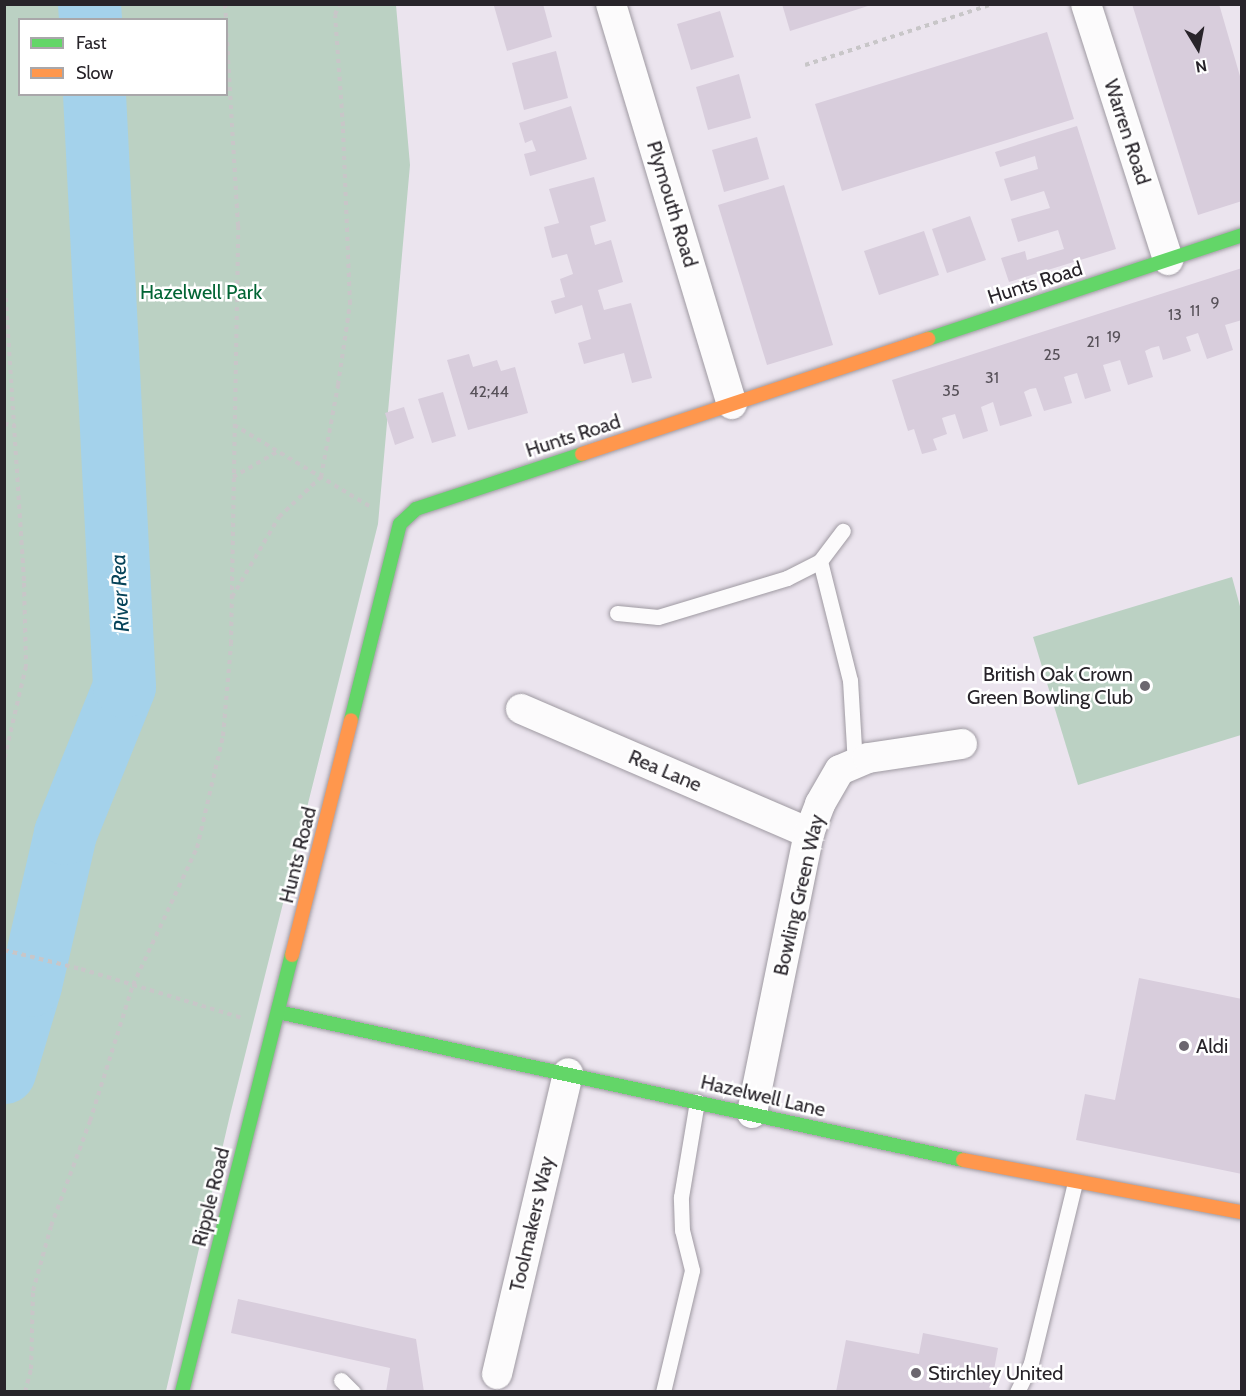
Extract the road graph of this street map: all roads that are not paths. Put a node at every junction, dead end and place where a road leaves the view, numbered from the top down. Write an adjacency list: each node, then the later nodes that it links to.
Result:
1 (611, 4): 5 (street, Plymouth Road)
2 (1086, 4): 4 (street, Warren Road)
3 (1242, 235): 4 (street, Hunts Road)
4 (1168, 260): 5 (street, Hunts Road)
5 (732, 404): 13 (street, Hunts Road)
6 (843, 531): 7 (lane)
7 (820, 561): 8 (lane); 11 (lane)
8 (617, 613)
9 (521, 709): 12 (street, Rea Lane)
10 (962, 744): 11 (street, Bowling Green Way)
11 (855, 764): 12 (street, Bowling Green Way)
12 (809, 832): 16 (street, Bowling Green Way)
13 (278, 1012): 14 (street, Hazelwell Lane); 21 (street, Ripple Road)
14 (568, 1073): 15 (street, Hazelwell Lane); 19 (street, Toolmakers Way)
15 (697, 1101): 16 (street, Hazelwell Lane); 23 (lane)
16 (752, 1113): 17 (street, Hazelwell Lane)
17 (1075, 1183): 18 (street, Hazelwell Lane); 24 (lane)
18 (1242, 1212)
19 (497, 1374)
20 (341, 1380): 22 (lane)
21 (182, 1392)
22 (353, 1392)
23 (663, 1392)
24 (1017, 1392)

